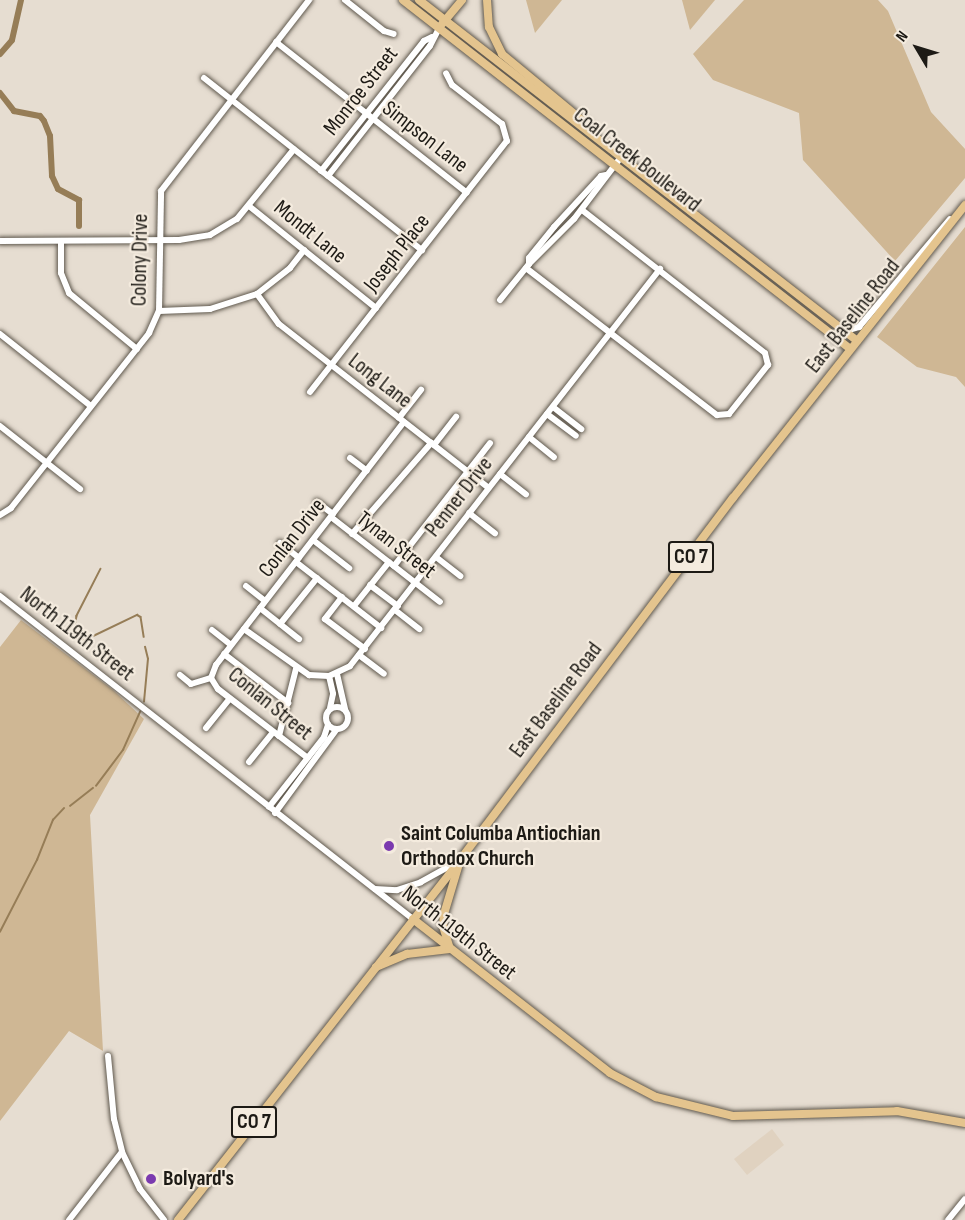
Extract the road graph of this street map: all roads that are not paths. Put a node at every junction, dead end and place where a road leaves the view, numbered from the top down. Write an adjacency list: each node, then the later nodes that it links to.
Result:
1 (309, 0): 11 (street, Colony Drive)
2 (345, 0): 9 (street)
3 (403, 0): 8 (main road, Coal Creek Boulevard)
4 (419, 0): 7 (main road, Coal Creek Boulevard)
5 (462, 0): 7 (main road, Monroe Street)
6 (487, 0): 18 (main road)
7 (445, 21): 8 (main road, Monroe Street); 18 (main road, Coal Creek Boulevard)
8 (439, 28): 10 (street, Monroe Street); 20 (main road, Coal Creek Boulevard)
9 (394, 34)
10 (432, 37): 15 (street, Monroe Street); 16 (street, Monroe Street)
11 (276, 42): 14 (street, Colony Drive); 15 (street, Simpson Lane)
12 (446, 73): 24 (street, Joseph Place)
13 (204, 78): 14 (street)
14 (230, 99): 17 (street); 28 (street, Colony Drive)
15 (366, 113): 16 (street, Simpson Lane); 21 (street, Monroe Street)
16 (372, 118): 23 (street, Monroe Street); 24 (street, Simpson Lane)
17 (294, 149): 21 (street); 26 (street)
18 (613, 150): 19 (main road, Coal Creek Boulevard)
19 (621, 156): 20 (street); 39 (main road, Coal Creek Boulevard)
20 (614, 165): 22 (street); 43 (main road, Coal Creek Boulevard)
21 (321, 171): 23 (street)
22 (606, 175): 27 (street); 33 (street)
23 (328, 176): 32 (street)
24 (467, 193): 32 (street, Joseph Place)
25 (965, 204): 39 (street); 42 (main road, East Baseline Road / CO 7)
26 (249, 206): 28 (street); 31 (street, Mondt Lane)
27 (582, 210): 33 (street); 34 (street)
28 (159, 240): 30 (street); 38 (street, Colony Drive)
29 (0, 241): 30 (street)
30 (61, 241): 44 (street)
31 (304, 250): 35 (street); 37 (street, Mondt Lane)
32 (422, 250): 37 (street, Joseph Place)
33 (528, 266): 36 (street); 40 (street)
34 (660, 269): 40 (street, Penner Drive); 40 (street)
35 (256, 294): 38 (street); 45 (street, Long Lane)
36 (500, 300)
37 (376, 308): 45 (street, Joseph Place)
38 (159, 311): 44 (street, Colony Drive)
39 (845, 331): 42 (main road, Coal Creek Boulevard)
40 (611, 332): 49 (street, Penner Drive)
41 (0, 334): 48 (street)
42 (856, 340): 43 (main road, East Baseline Road / CO 7)
43 (849, 348): 120 (main road, East Baseline Road / CO 7)
44 (137, 349): 48 (street, Colony Drive)
45 (331, 365): 47 (street, Joseph Place); 52 (street, Long Lane)
46 (422, 390): 52 (street, Conlan Drive)
47 (310, 392)
48 (91, 406): 61 (street, Colony Drive)
49 (553, 407): 50 (street, Penner Drive); 54 (street)
50 (548, 414): 55 (street); 56 (street, Penner Drive)
51 (456, 417): 57 (street)
52 (402, 421): 57 (street, Long Lane); 62 (street, Conlan Drive)
53 (0, 426): 61 (street)
54 (581, 429)
55 (576, 436)
56 (529, 437): 59 (street); 64 (street, Penner Drive)
57 (432, 444): 63 (street, Long Lane); 73 (street)
58 (490, 444): 63 (street)
59 (554, 457)
60 (350, 458): 62 (street)
61 (46, 463): 66 (street); 70 (street, Colony Drive)
62 (367, 471): 71 (street, Conlan Drive)
63 (468, 472): 65 (street, Long Lane); 78 (street)
64 (500, 474): 65 (street, Penner Drive); 67 (street)
65 (489, 488): 69 (street, Penner Drive)
66 (80, 489)
67 (526, 494)
68 (317, 502): 71 (street, Tynan Street)
69 (469, 513): 72 (street); 76 (street, Penner Drive)
70 (0, 515)
71 (332, 516): 73 (street, Tynan Street); 74 (street, Conlan Drive)
72 (495, 533)
73 (352, 534): 78 (street, Tynan Street)
74 (313, 540): 77 (street, Conlan Drive); 79 (street)
75 (280, 543): 77 (street)
76 (435, 557): 80 (street); 82 (street, Penner Drive)
77 (298, 560): 81 (street); 87 (street, Conlan Drive)
78 (392, 564): 82 (street, Tynan Street); 83 (street)
79 (349, 568)
80 (460, 576)
81 (317, 578): 86 (street); 92 (street)
82 (416, 583): 88 (street, Tynan Street); 91 (street, Penner Drive)
83 (370, 585): 89 (street); 91 (street)
84 (246, 586): 87 (street)
85 (0, 596): 118 (street, North 119th Street)
86 (342, 597): 89 (street); 99 (street)
87 (265, 601): 90 (street, Conlan Drive)
88 (440, 602)
89 (354, 606): 93 (street)
90 (260, 608): 92 (street); 94 (street, Conlan Drive)
91 (396, 608): 93 (street, Penner Drive); 95 (street)
92 (280, 624): 97 (street)
93 (381, 627): 99 (street, Penner Drive)
94 (244, 629): 98 (street, Conlan Drive); 102 (street)
95 (419, 629)
96 (212, 630): 98 (street)
97 (299, 639)
98 (231, 645): 100 (street, Conlan Drive)
99 (365, 649): 101 (street, Penner Drive)
100 (224, 654): 107 (street, Conlan Drive); 109 (street)
101 (359, 655): 103 (street, Penner Drive); 104 (street)
102 (296, 669): 106 (street); 109 (street)
103 (337, 674): 106 (street, Penner Drive); 111 (street)
104 (384, 674)
105 (180, 675): 107 (street)
106 (329, 676): 110 (street)
107 (211, 678): 108 (street, Conlan Street)
108 (230, 698): 113 (street); 115 (street, Conlan Street)
109 (288, 703): 115 (street)
110 (329, 709): 111 (street); 112 (street)
111 (345, 710): 114 (street)
112 (328, 725): 114 (street); 116 (street)
113 (206, 728)
114 (337, 729): 119 (street)
115 (276, 734): 116 (street, Conlan Street); 117 (street)
116 (308, 758): 118 (street)
117 (249, 762)
118 (269, 807): 119 (street, North 119th Street)
119 (276, 813): 121 (street, North 119th Street)
120 (460, 860): 121 (street); 122 (main road, East Baseline Road / CO 7); 123 (main road)
121 (374, 889): 122 (street, North 119th Street)
122 (413, 920): 123 (main road, North 119th Street); 124 (main road, East Baseline Road / CO 7)
123 (450, 949): 124 (main road); 126 (main road, North 119th Street)
124 (375, 967): 131 (main road, East Baseline Road / CO 7)
125 (108, 1056): 127 (street)
126 (965, 1123)
127 (122, 1152): 129 (street); 130 (street)
128 (965, 1199): 132 (street)
129 (69, 1220)
130 (164, 1220)
131 (178, 1220)
132 (948, 1220)

